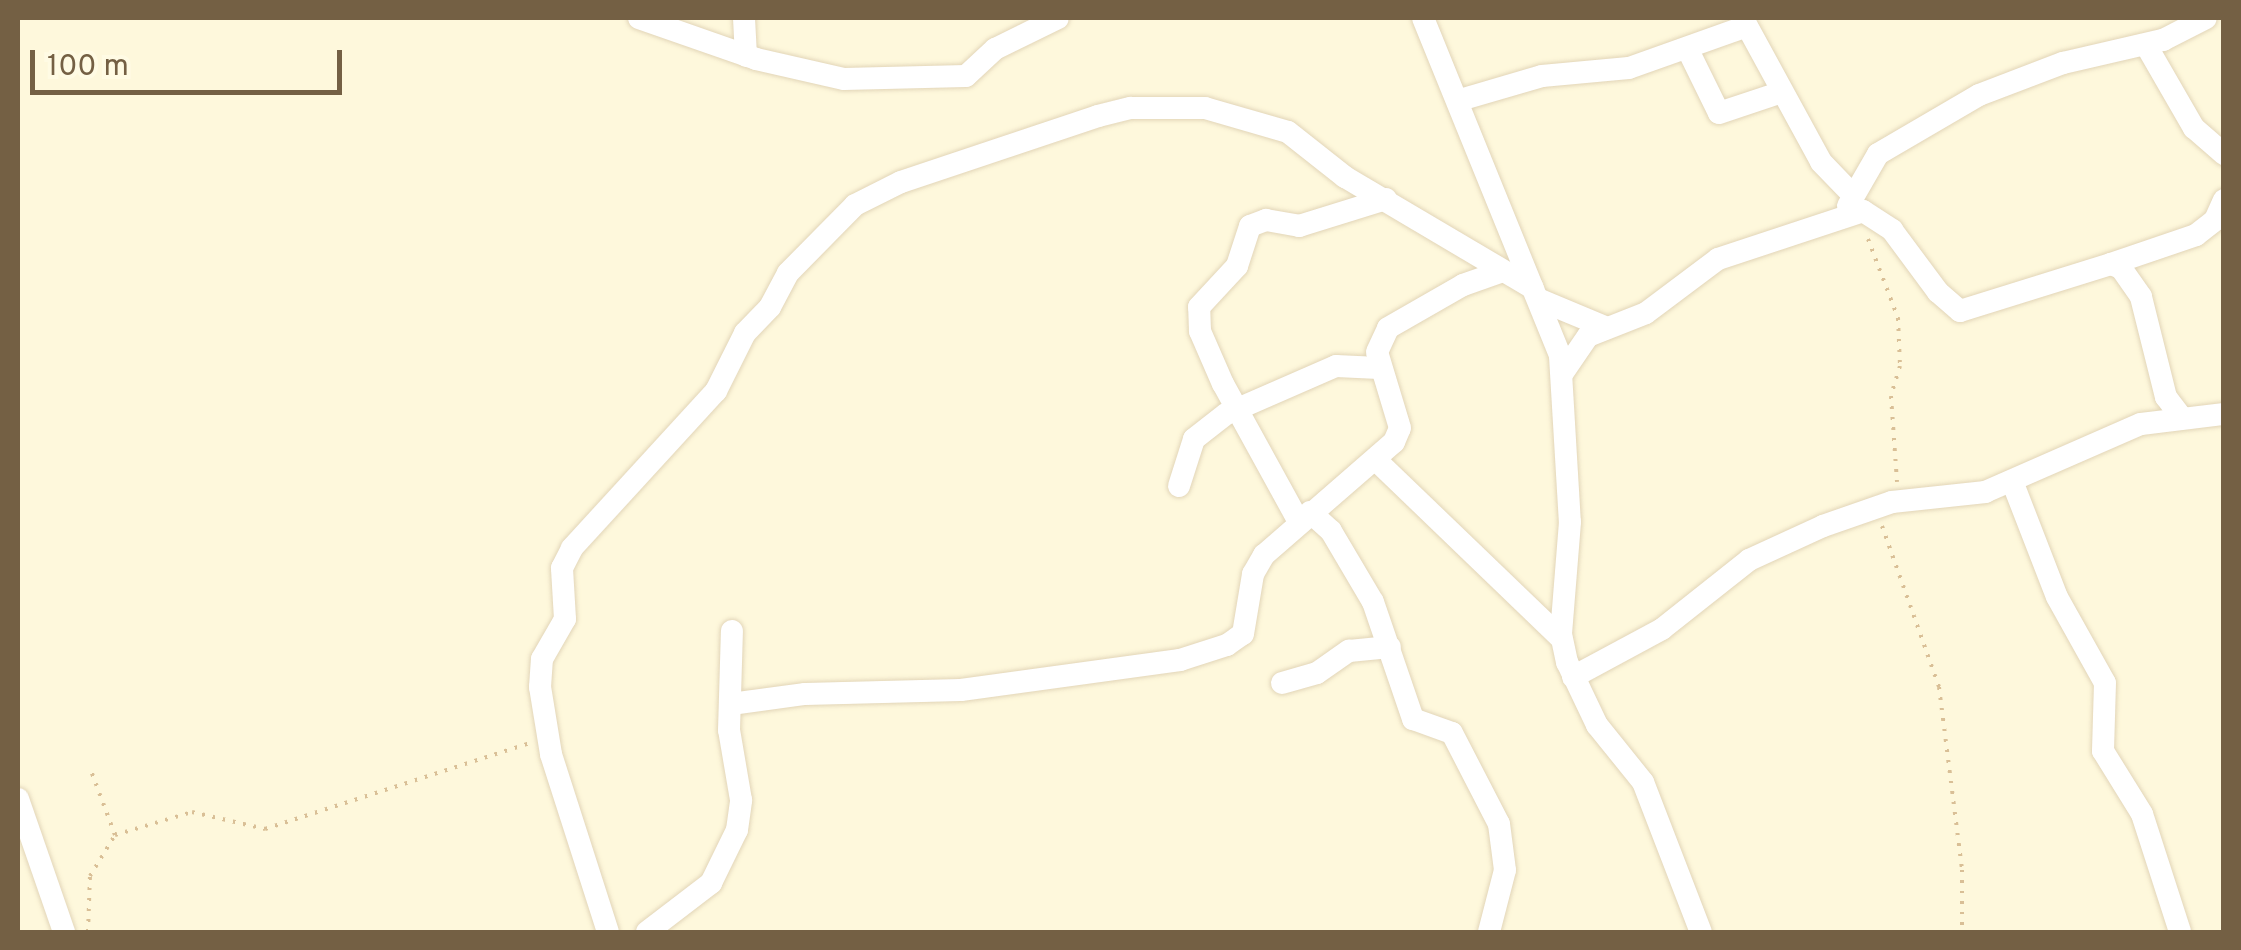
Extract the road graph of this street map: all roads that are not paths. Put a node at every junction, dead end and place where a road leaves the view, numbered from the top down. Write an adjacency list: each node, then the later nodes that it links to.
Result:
1 (639, 18): 8 (street)
2 (744, 18): 8 (street)
3 (1058, 18): 8 (street)
4 (1422, 18): 10 (street)
5 (2206, 18): 6 (street)
6 (2146, 45): 11 (street); 14 (street)
7 (1687, 48): 9 (street); 9 (street); 10 (street)
8 (746, 56)
9 (1782, 92): 14 (street)
10 (1460, 100): 17 (street)
11 (2224, 154)
12 (1386, 199): 16 (street); 21 (street); 36 (street)
13 (2224, 200): 15 (street)
14 (1852, 207): 15 (street); 18 (street)
15 (2112, 264): 23 (street)
16 (1503, 272): 17 (street); 19 (street)
17 (1536, 294): 18 (street); 20 (street)
18 (1605, 327): 20 (street)
19 (1379, 368): 21 (street); 24 (street)
20 (1562, 374): 29 (street)
21 (1238, 408): 26 (street); 27 (street)
22 (2224, 414): 23 (street)
23 (2181, 418): 25 (street)
24 (1378, 462): 27 (street); 29 (street)
25 (2012, 481): 31 (street); 40 (street)
26 (1179, 486)
27 (1305, 517): 30 (street); 33 (street)
28 (732, 631): 33 (street)
29 (1562, 638): 31 (street)
30 (1390, 647): 32 (street); 38 (street)
31 (1572, 677): 39 (street)
32 (1282, 683)
33 (731, 704): 37 (street)
34 (18, 799): 35 (street)
35 (64, 932)
36 (608, 932)
37 (647, 932)
38 (1489, 932)
39 (1700, 932)
40 (2180, 932)

